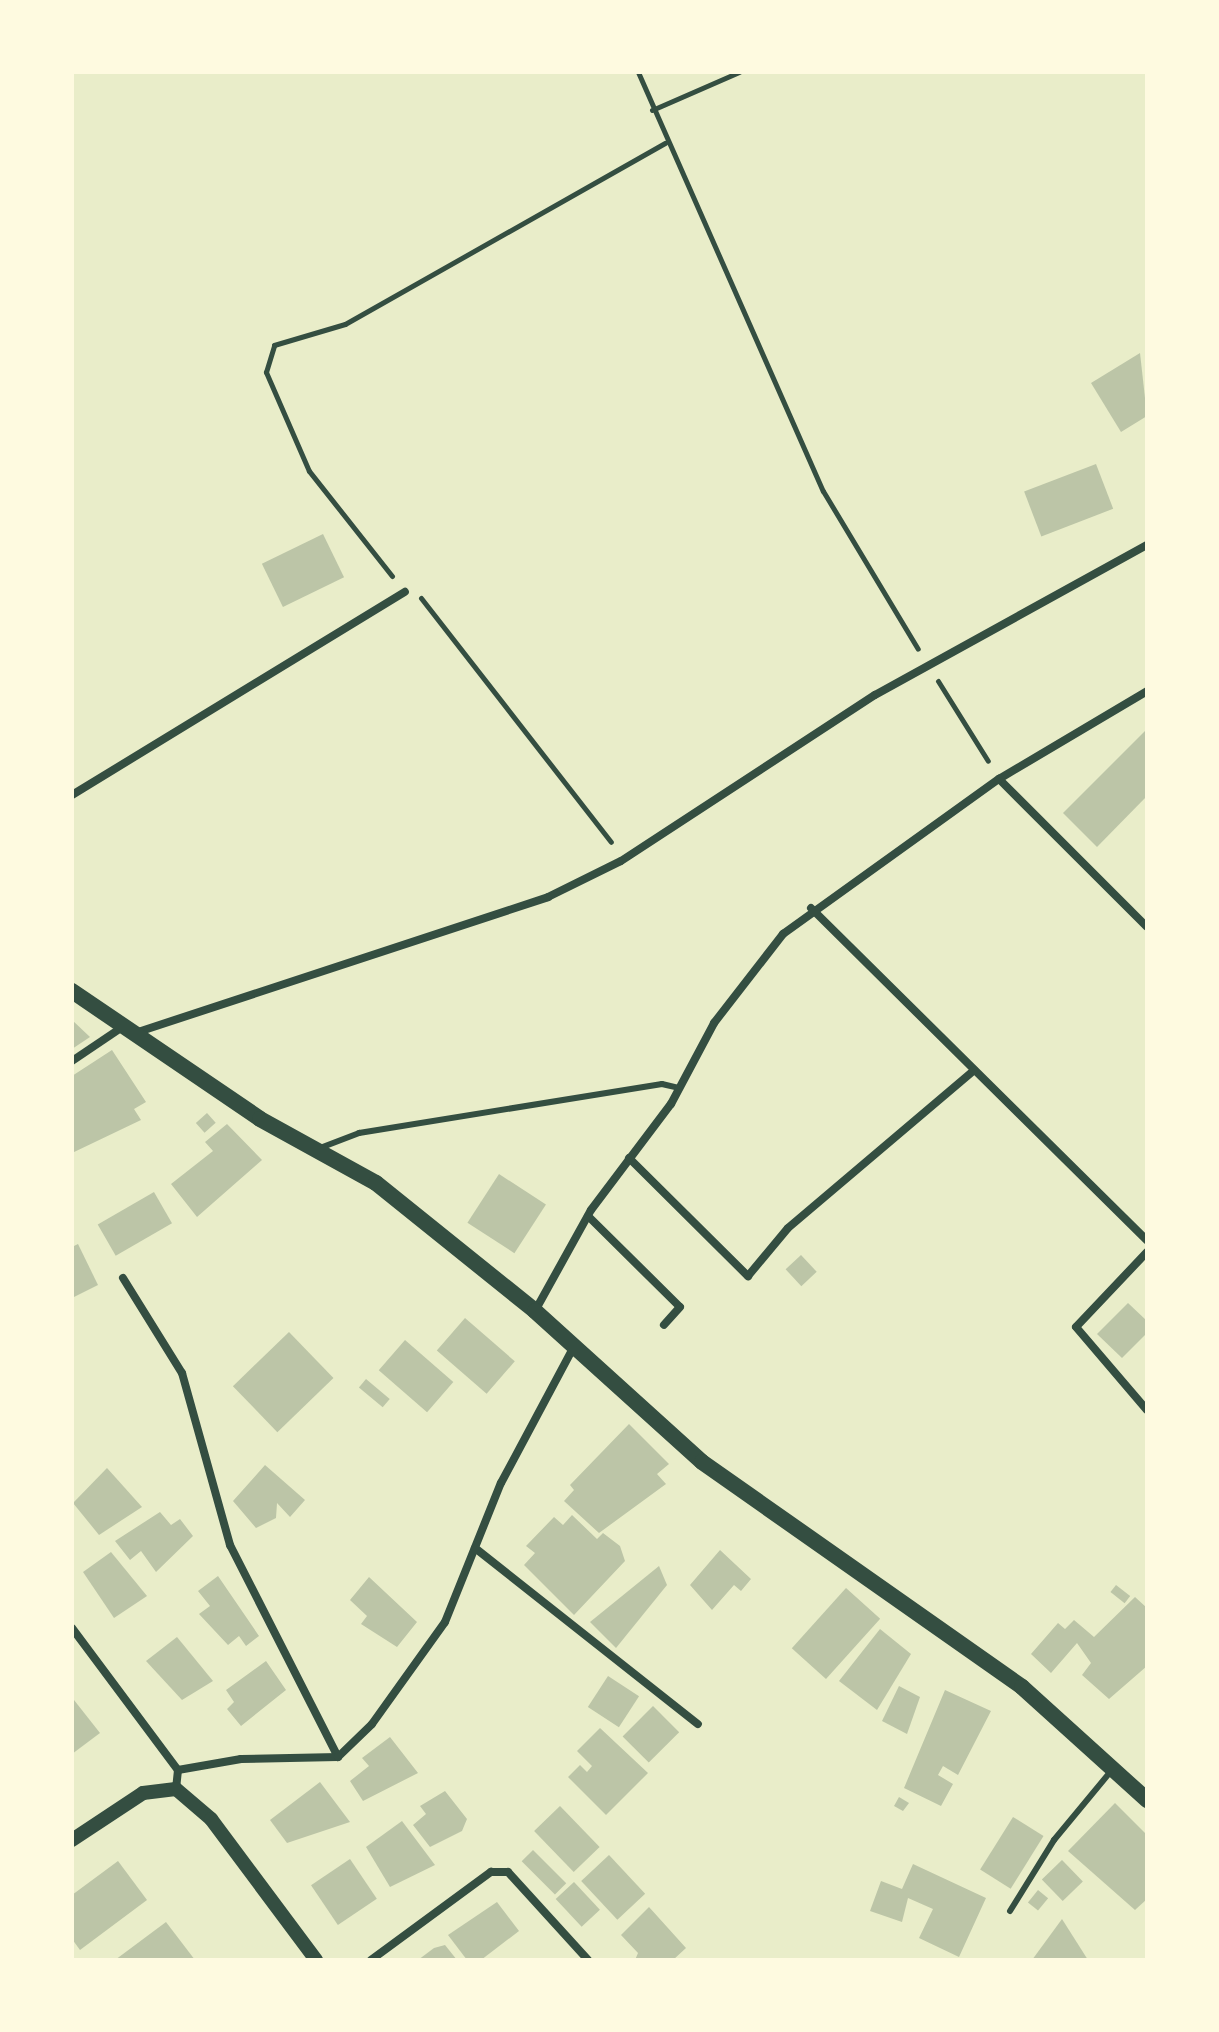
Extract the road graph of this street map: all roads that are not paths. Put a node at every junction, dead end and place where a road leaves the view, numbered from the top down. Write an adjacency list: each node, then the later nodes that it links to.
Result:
1 (1147, 545): 9 (street)
2 (405, 592): 5 (street)
3 (1147, 691): 4 (street)
4 (999, 779): 6 (street); 7 (street)
5 (72, 795)
6 (811, 908): 11 (street); 12 (street)
7 (1147, 927)
8 (72, 991): 9 (main road)
9 (126, 1031): 10 (street); 13 (main road)
10 (72, 1061)
11 (974, 1070): 14 (street); 16 (street)
12 (679, 1088): 13 (lane); 14 (street)
13 (316, 1150): 19 (main road)
14 (629, 1158): 15 (street)
15 (588, 1216): 19 (street); 20 (street)
16 (1147, 1241)
17 (1147, 1252): 22 (street)
18 (123, 1278): 26 (street)
19 (535, 1311): 21 (main road)
20 (664, 1325)
21 (572, 1350): 23 (street); 28 (main road)
22 (1147, 1410)
23 (475, 1548): 25 (street); 26 (street)
24 (72, 1628): 27 (street)
25 (698, 1724)
26 (338, 1757): 27 (street)
27 (178, 1770): 29 (street)
28 (1112, 1770): 30 (main road); 32 (lane)
29 (176, 1789): 31 (street); 33 (street)
30 (1147, 1800)
31 (72, 1840)
32 (1010, 1911)
33 (316, 1960)
34 (371, 1960): 35 (street)
35 (588, 1960)

